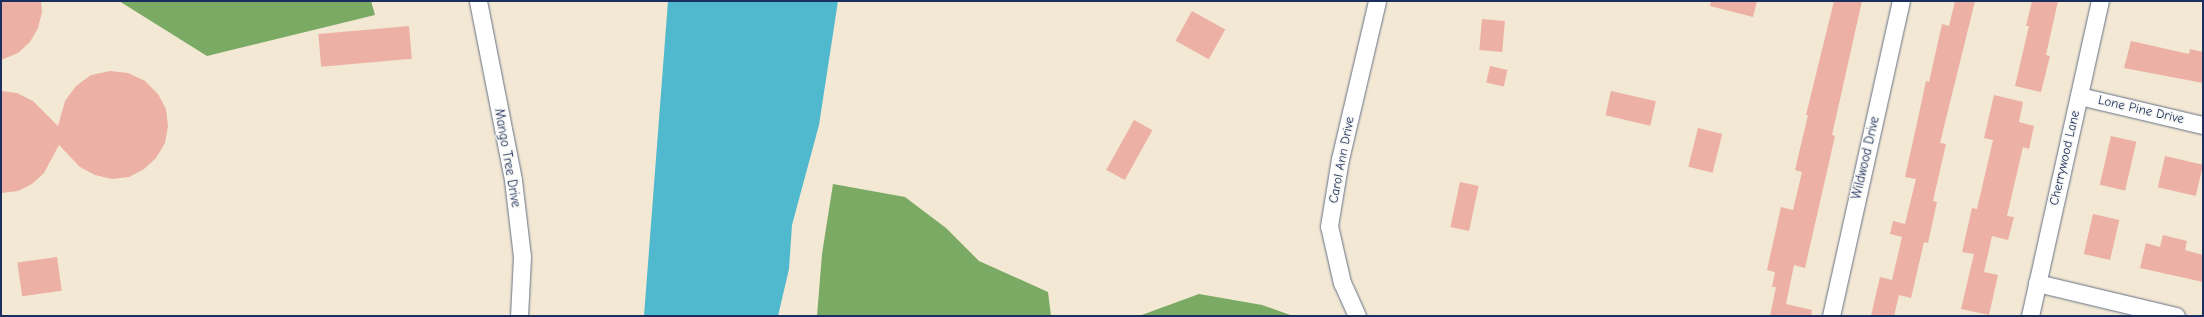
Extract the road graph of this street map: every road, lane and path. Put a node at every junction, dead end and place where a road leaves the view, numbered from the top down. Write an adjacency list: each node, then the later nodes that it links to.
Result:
1 (478, 1): 8 (street, Mango Tree Drive)
2 (1377, 1): 9 (street, Carol Ann Drive)
3 (1901, 1): 10 (street, Wildwood Drive)
4 (2100, 1): 5 (street, Cherrywood Lane)
5 (2079, 96): 6 (street, Lone Pine Drive); 7 (street, Cherrywood Lane)
6 (2203, 125)
7 (2037, 283): 11 (street, Cherrywood Lane); 12 (street)
8 (519, 316)
9 (1357, 316)
10 (1831, 316)
11 (2030, 316)
12 (2176, 316)

